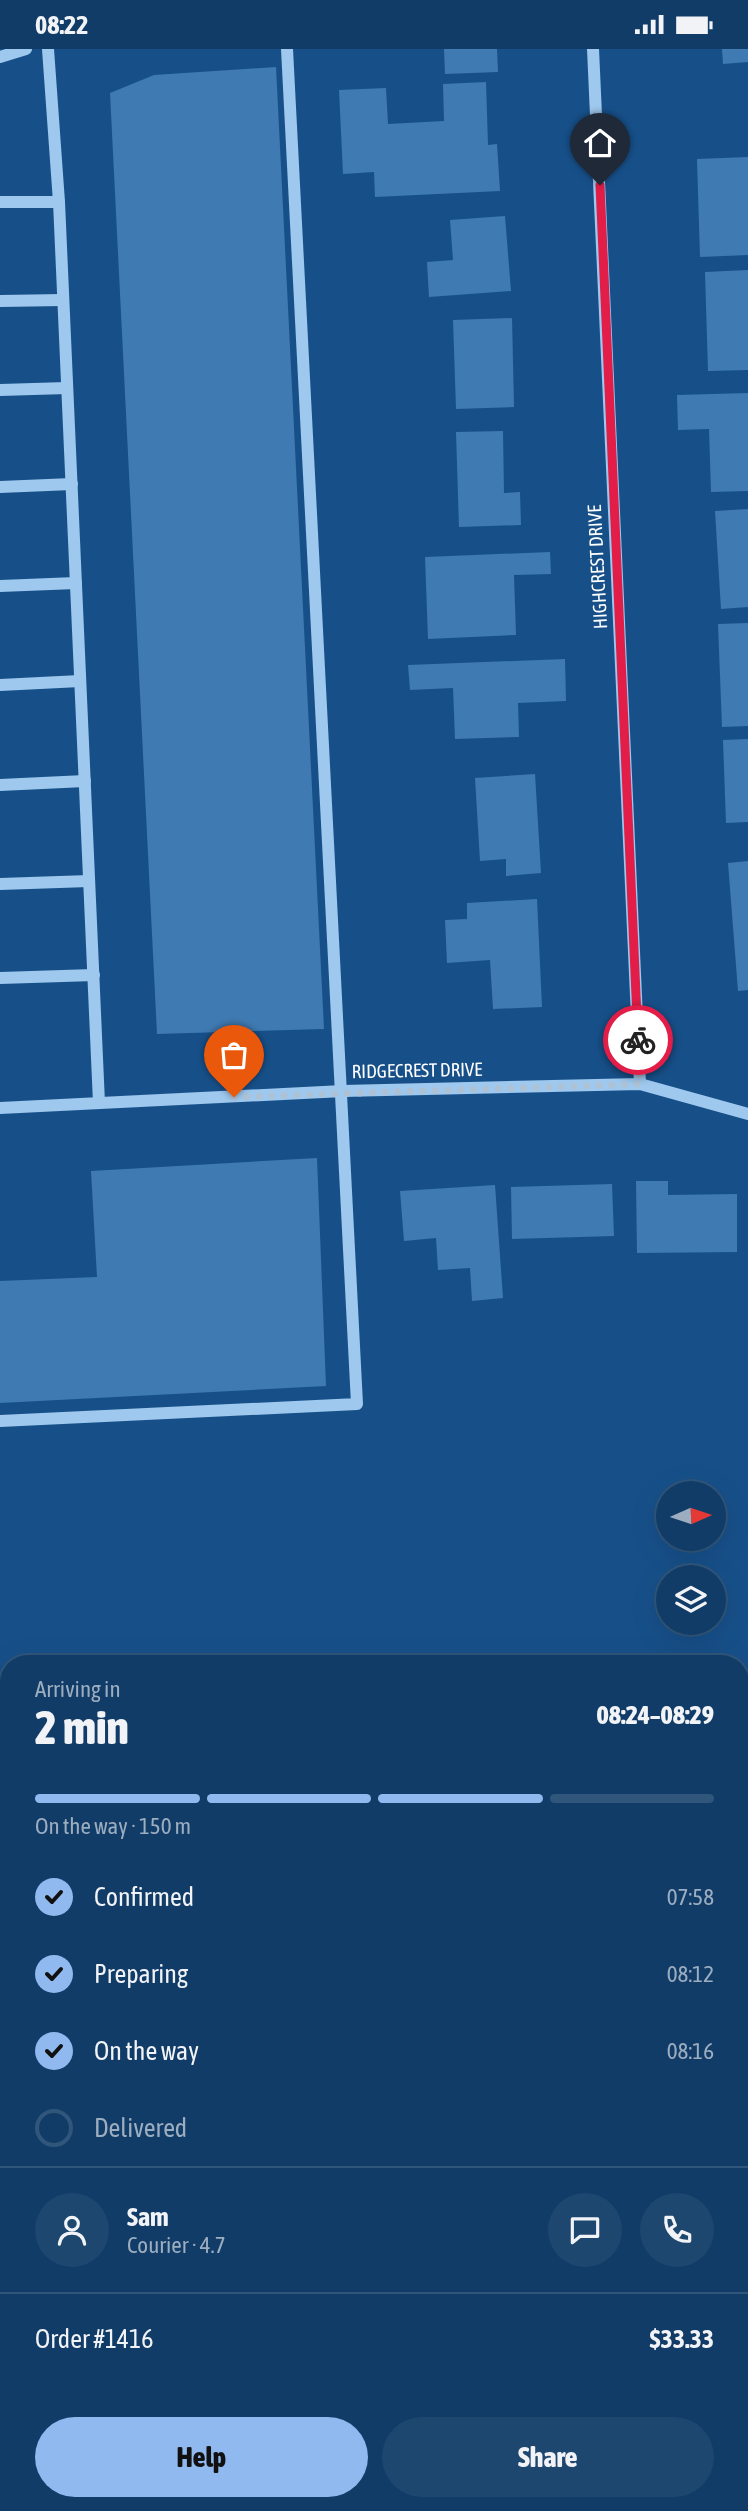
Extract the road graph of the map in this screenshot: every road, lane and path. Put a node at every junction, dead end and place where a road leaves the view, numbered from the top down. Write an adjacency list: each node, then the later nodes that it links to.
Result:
1 (26, 49): 5 (street)
2 (48, 49): 7 (street)
3 (287, 49): 25 (street)
4 (593, 49): 24 (street, HIGHCREST DRIVE)
5 (0, 57)
6 (0, 202): 7 (street)
7 (59, 202): 8 (street)
8 (63, 300): 9 (street); 10 (street)
9 (0, 301)
10 (67, 388): 11 (street); 12 (street)
11 (0, 390)
12 (72, 484): 13 (street); 14 (street)
13 (0, 487)
14 (76, 583): 15 (street); 16 (street)
15 (0, 586)
16 (80, 681): 17 (street); 18 (street)
17 (0, 685)
18 (85, 781): 19 (street); 20 (street)
19 (0, 785)
20 (89, 881): 21 (street); 22 (street)
21 (0, 884)
22 (94, 975): 23 (street); 26 (street)
23 (0, 978)
24 (640, 1084): 25 (street, RIDGECREST DRIVE); 28 (street, RIDGECREST DRIVE)
25 (343, 1091): 26 (street, RIDGECREST DRIVE); 29 (street)
26 (99, 1103): 27 (street, RIDGECREST DRIVE)
27 (0, 1108)
28 (748, 1115)
29 (0, 1421)

